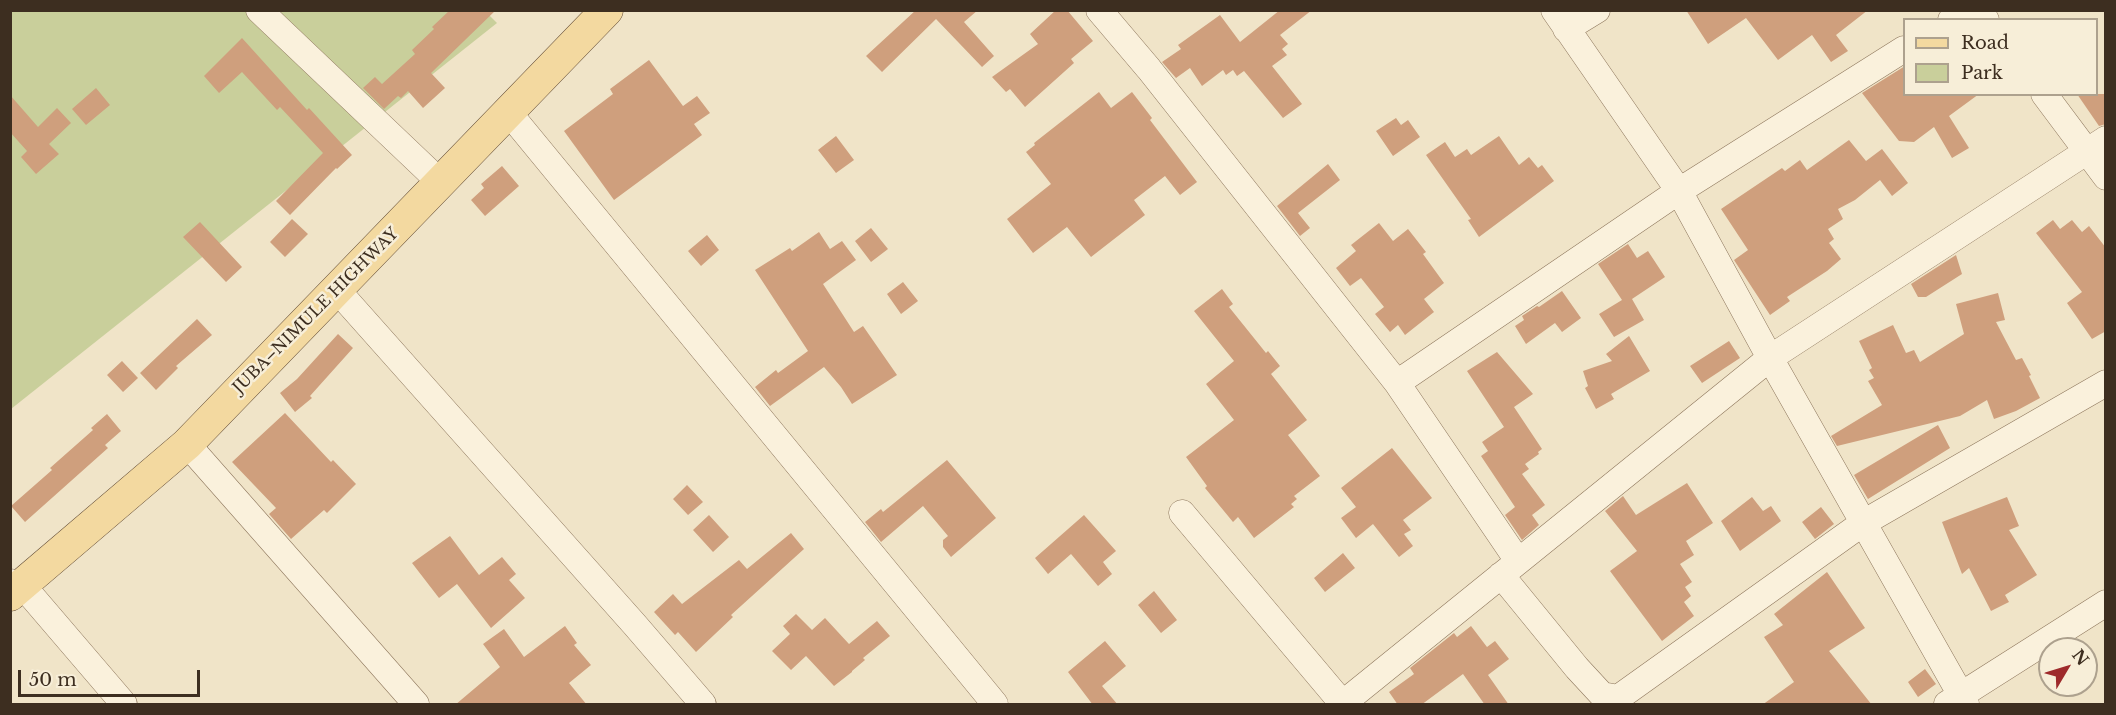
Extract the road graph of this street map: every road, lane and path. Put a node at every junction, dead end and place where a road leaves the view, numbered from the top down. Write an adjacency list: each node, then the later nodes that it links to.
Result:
1 (259, 10): 11 (street)
2 (607, 10): 8 (main road, JUBA–NIMULE HIGHWAY)
3 (1099, 10): 15 (street)
4 (1597, 10): 5 (street)
5 (1560, 20): 12 (street)
6 (1903, 50): 12 (street)
7 (2046, 96): 9 (street)
8 (508, 113): 11 (main road, JUBA–NIMULE HIGHWAY); 28 (street)
9 (2096, 145): 10 (street); 14 (street)
10 (2106, 177)
11 (441, 183): 13 (main road, JUBA–NIMULE HIGHWAY)
12 (1678, 191): 14 (street); 15 (street)
13 (337, 290): 17 (main road, JUBA–NIMULE HIGHWAY); 27 (street)
14 (1770, 358): 19 (street); 20 (street)
15 (1397, 382): 20 (street)
16 (2106, 383): 19 (street)
17 (187, 444): 21 (main road, JUBA–NIMULE HIGHWAY); 26 (street)
18 (1182, 513): 24 (street)
19 (1863, 523): 20 (street); 23 (street)
20 (1510, 568): 24 (street)
21 (15, 588): 25 (street)
22 (2106, 603): 23 (street)
23 (1958, 702)
24 (1342, 704)
25 (124, 705)
26 (416, 705)
27 (703, 705)
28 (995, 705)

